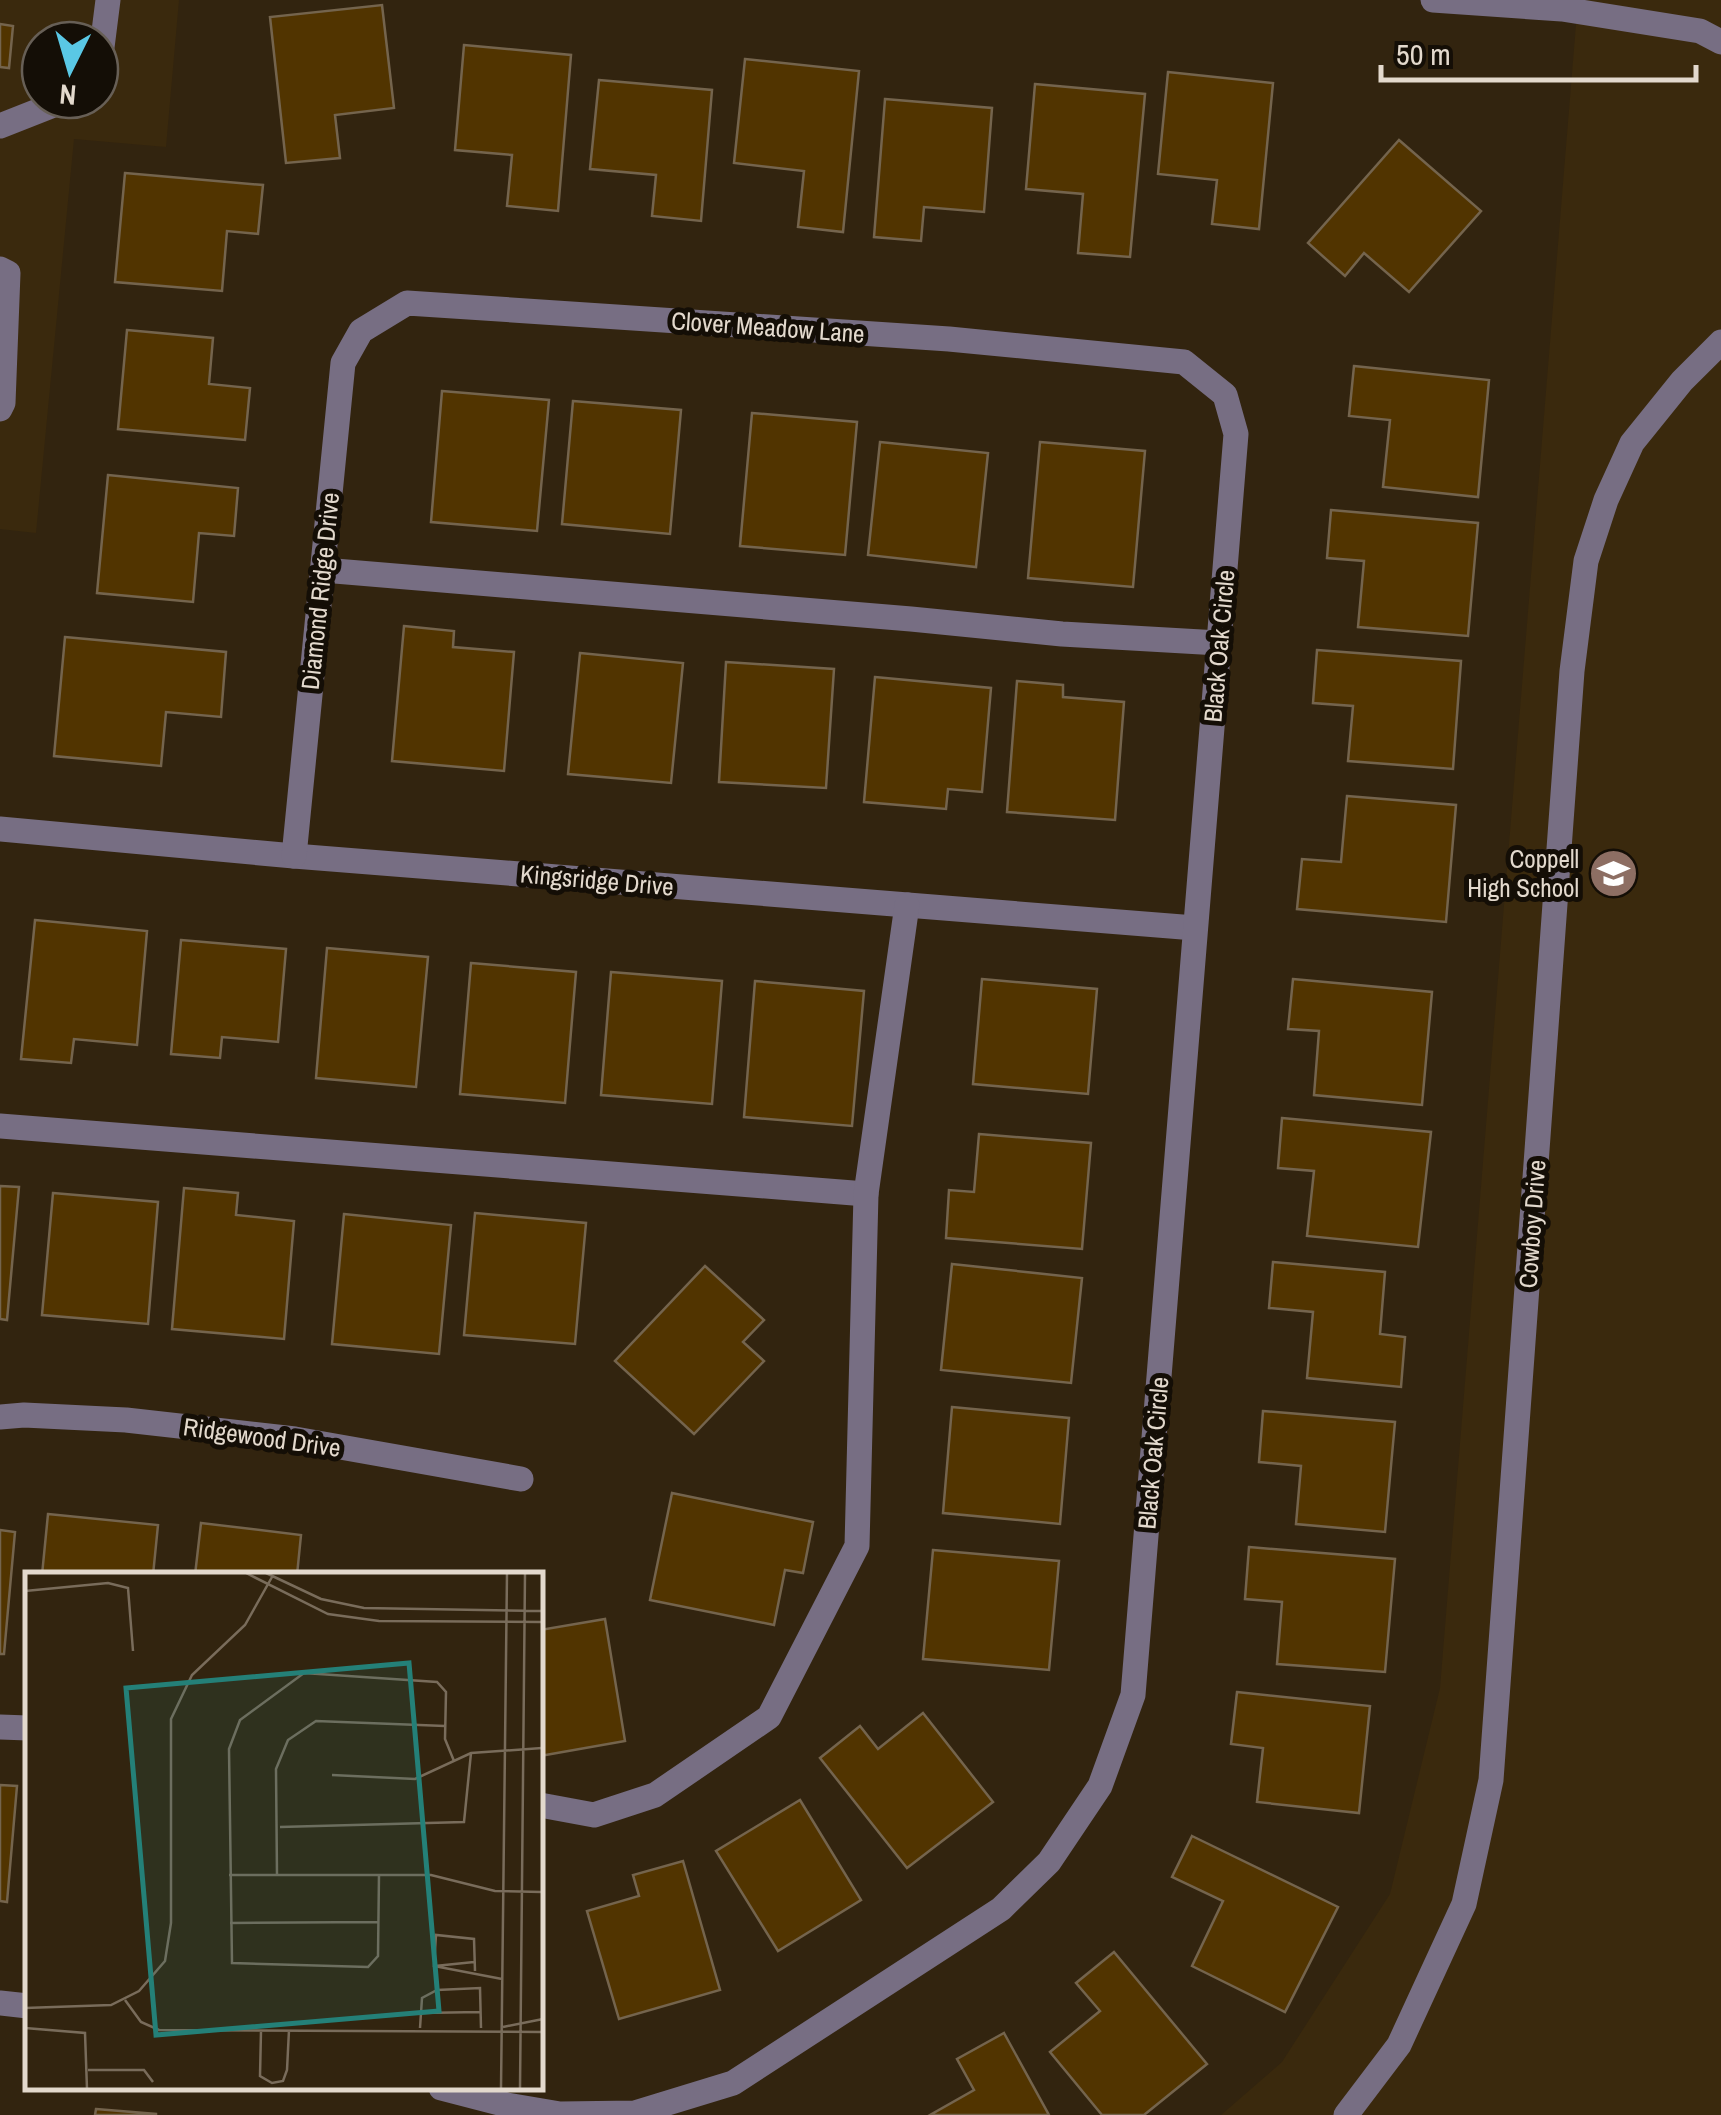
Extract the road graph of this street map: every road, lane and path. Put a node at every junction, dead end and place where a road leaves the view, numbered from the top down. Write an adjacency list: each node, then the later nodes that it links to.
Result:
1 (1433, 0): 2 (street)
2 (1721, 42)
3 (3, 272): 7 (street)
4 (360, 331): 6 (street, Clover Meadow Lane); 8 (street, Diamond Ridge Drive)
5 (1721, 342): 24 (street, Cowboy Drive)
6 (1184, 362): 9 (street, Black Oak Circle)
7 (0, 409)
8 (322, 570): 9 (street); 11 (street, Diamond Ridge Drive)
9 (1219, 643): 13 (street, Black Oak Circle)
10 (0, 829): 11 (street, Kingsridge Drive)
11 (294, 856): 12 (street, Kingsridge Drive)
12 (907, 905): 13 (street, Kingsridge Drive); 15 (street)
13 (1195, 928): 23 (street, Black Oak Circle)
14 (0, 1126): 15 (street)
15 (866, 1194): 20 (street)
16 (0, 1418): 17 (street, Ridgewood Drive)
17 (521, 1479)
18 (0, 1727): 19 (street)
19 (25, 1728)
20 (542, 1805)
21 (0, 2003): 22 (street)
22 (25, 2006)
23 (449, 2090)
24 (1346, 2115)

